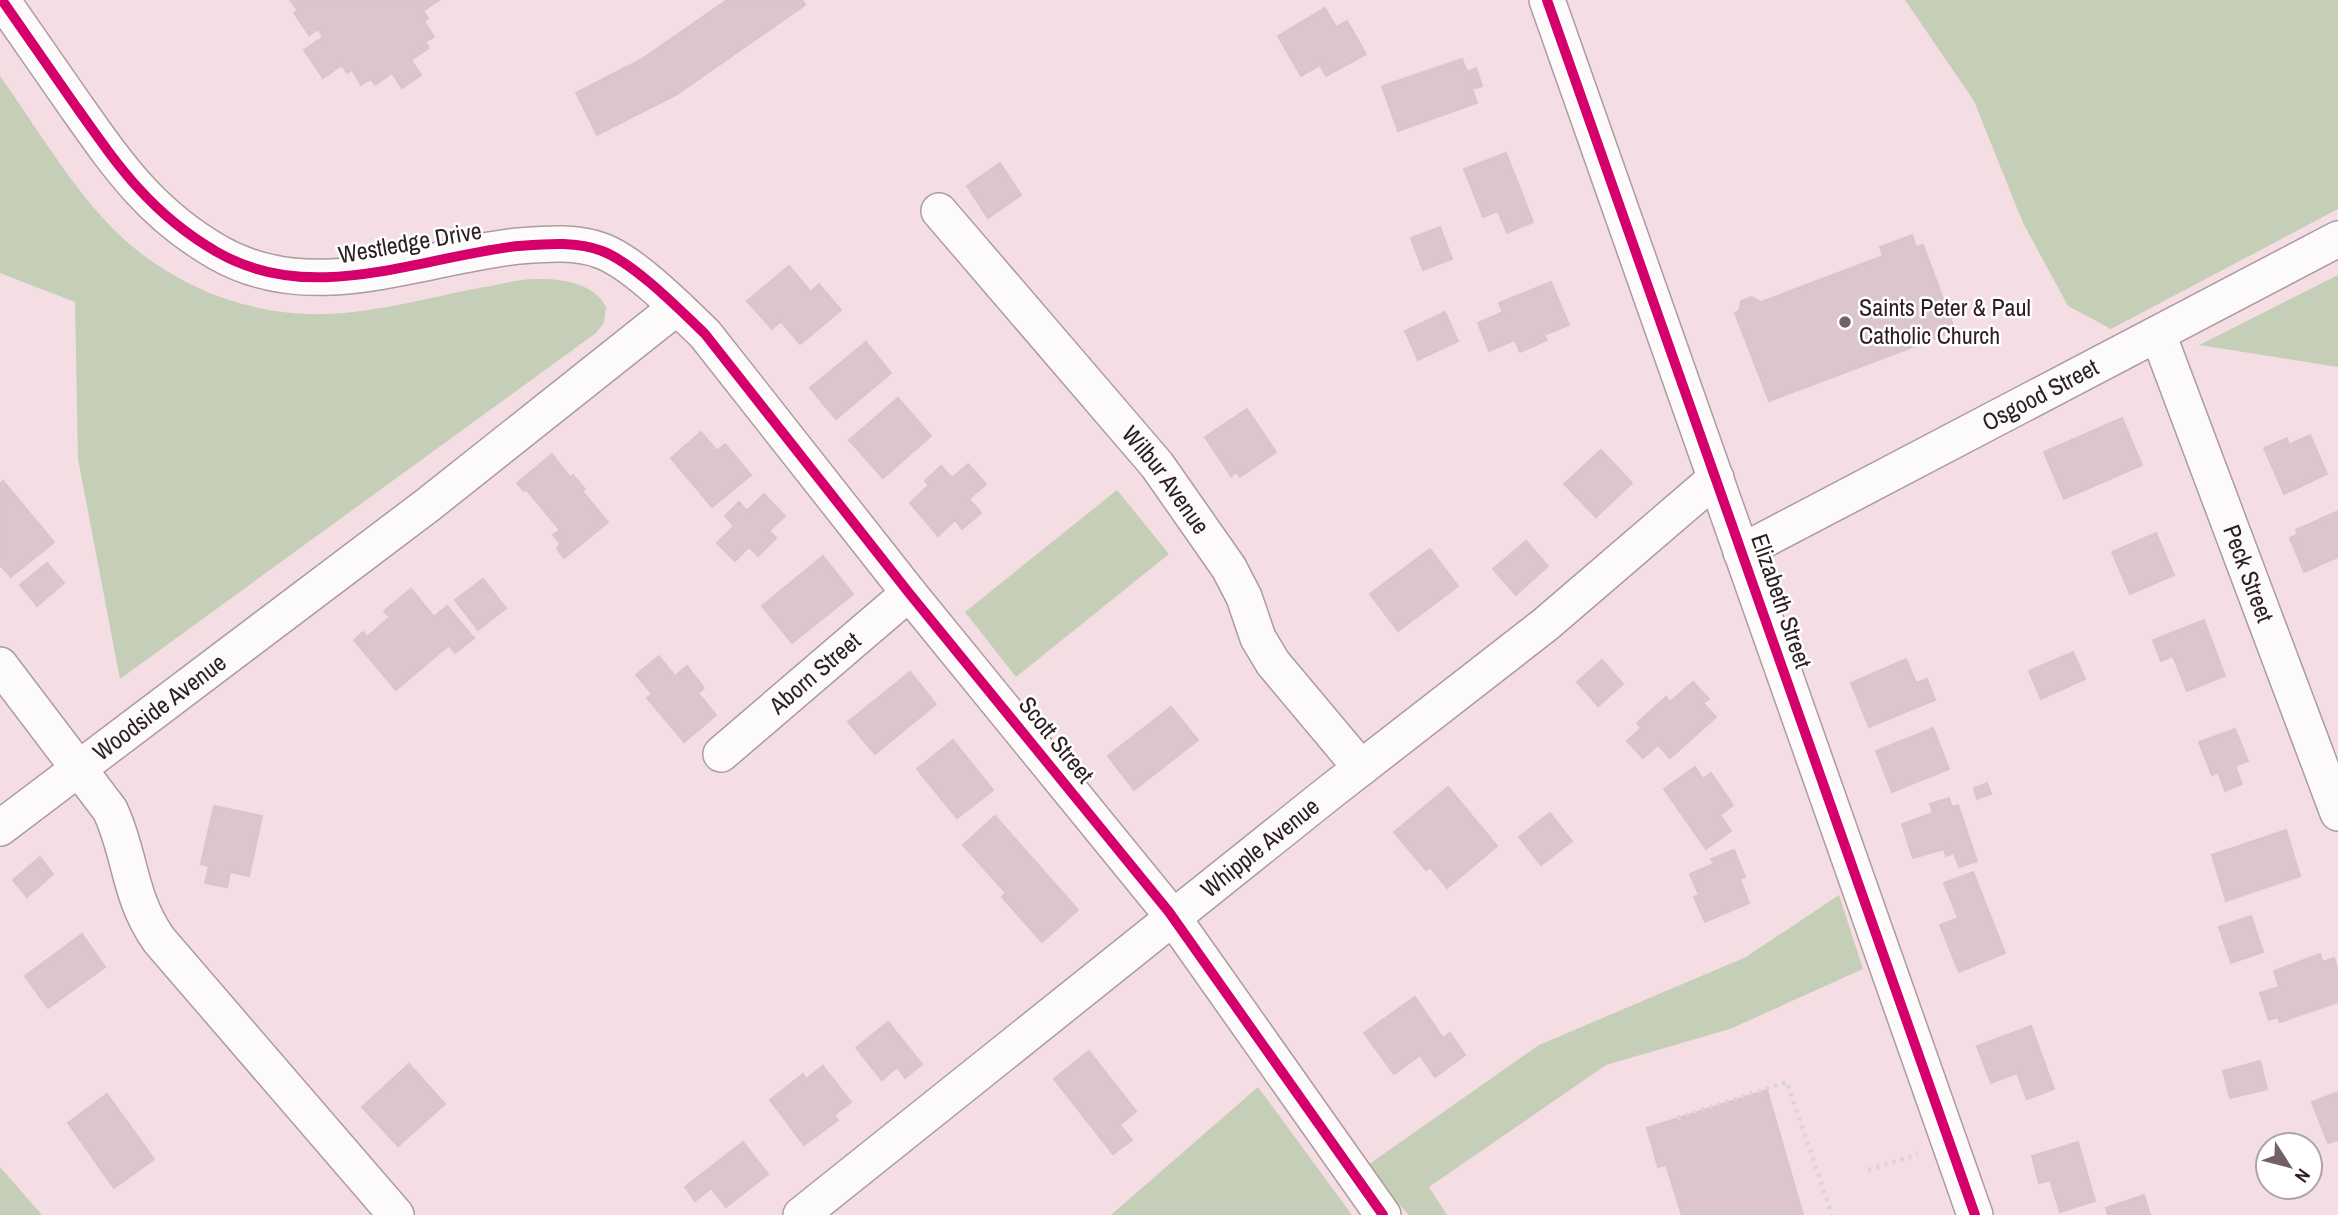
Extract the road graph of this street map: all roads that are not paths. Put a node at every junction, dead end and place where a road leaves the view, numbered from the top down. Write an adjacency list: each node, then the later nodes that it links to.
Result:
1 (2, 0): 5 (street, Westledge Drive)
2 (1547, 0): 7 (street, Elizabeth Street)
3 (939, 211): 13 (street, Wilbur Avenue)
4 (2338, 239): 6 (street, Osgood Street)
5 (677, 307): 9 (street, Scott Street); 12 (street, Woodside Avenue)
6 (2158, 334): 8 (street, Osgood Street); 14 (street, Peck Street)
7 (1716, 478): 8 (street, Elizabeth Street); 13 (street, Whipple Avenue)
8 (1741, 552): 20 (street, Elizabeth Street)
9 (909, 593): 11 (street, Aborn Street); 16 (street, Scott Street)
10 (0, 665): 12 (street)
11 (721, 754)
12 (79, 768): 15 (street); 17 (street, Woodside Avenue)
13 (1361, 768): 16 (street, Whipple Avenue)
14 (2337, 809)
15 (0, 828)
16 (1173, 918): 18 (street, Whipple Avenue); 19 (street, Scott Street)
17 (396, 1215)
18 (801, 1215)
19 (1382, 1215)
20 (1975, 1215)

